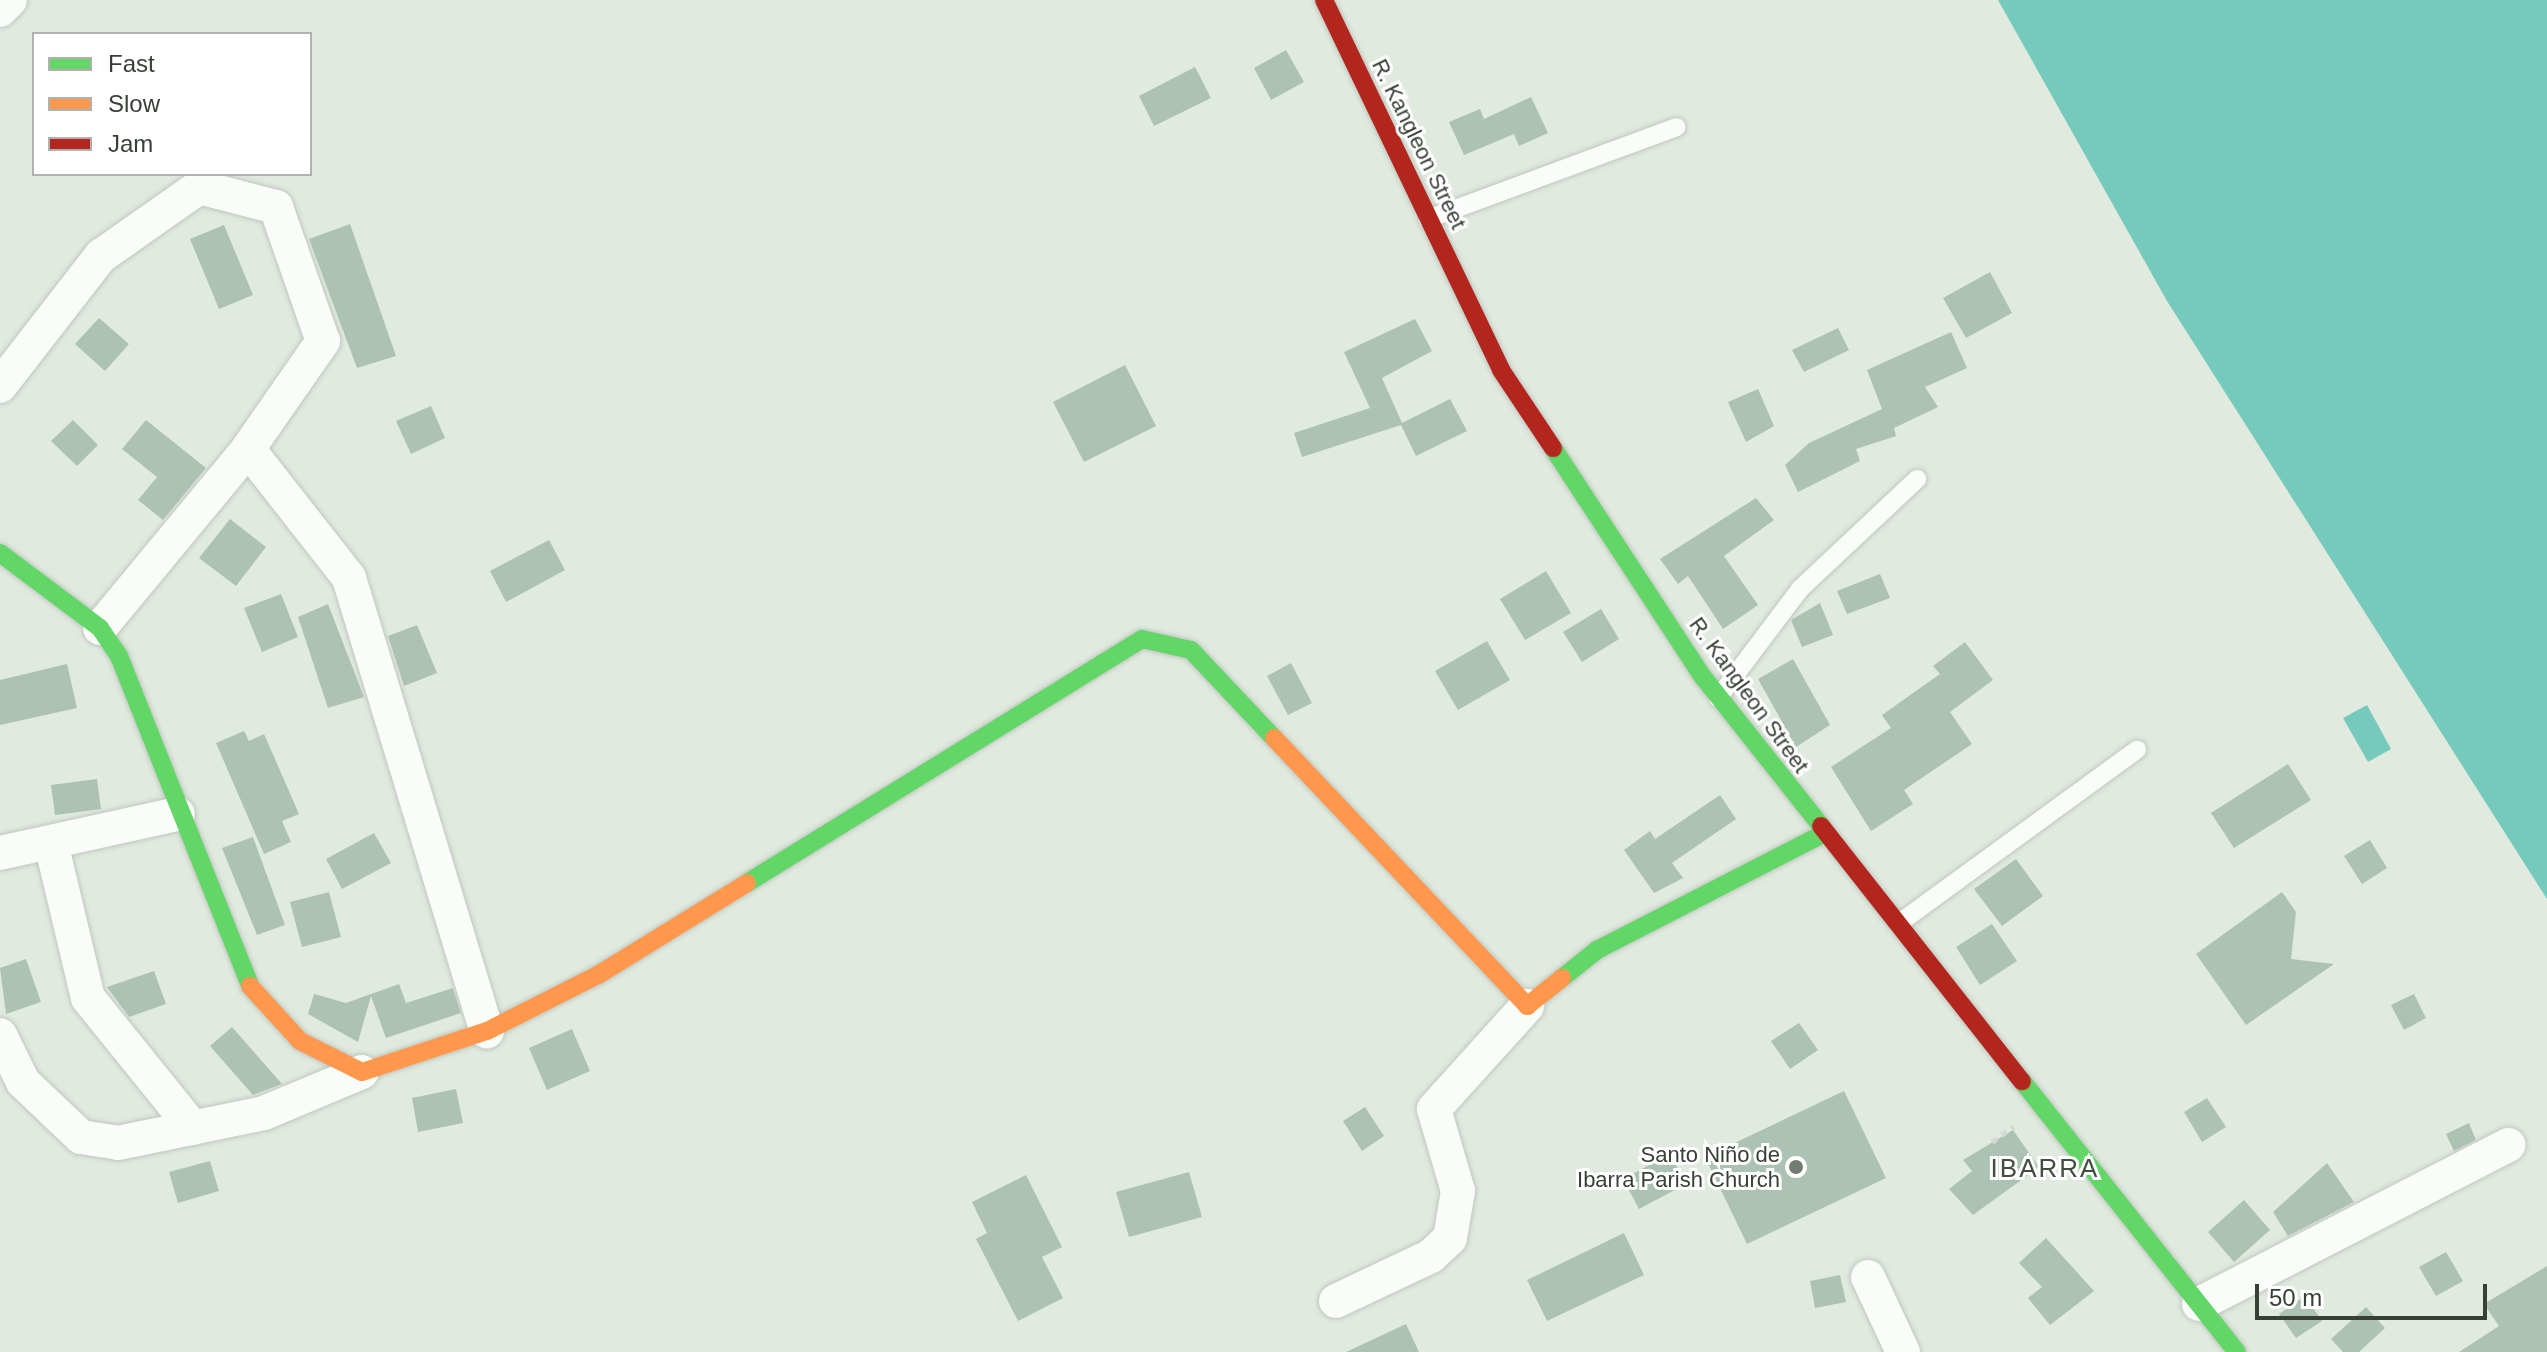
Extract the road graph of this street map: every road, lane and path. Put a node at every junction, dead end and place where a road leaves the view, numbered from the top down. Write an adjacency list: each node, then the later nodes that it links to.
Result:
1 (10, 0): 3 (street)
2 (1324, 0): 5 (street, R. Kangleon Street)
3 (0, 10)
4 (1677, 127): 5 (lane)
5 (1428, 219): 11 (street, R. Kangleon Street)
6 (0, 386): 7 (street)
7 (248, 449): 10 (street); 19 (street)
8 (1917, 479): 11 (lane)
9 (0, 553): 10 (street)
10 (100, 628): 13 (street)
11 (1718, 698): 14 (street, R. Kangleon Street)
12 (2137, 750): 17 (lane)
13 (178, 814): 15 (street); 21 (street)
14 (1823, 834): 17 (street, R. Kangleon Street); 18 (street)
15 (52, 847): 16 (street); 23 (street)
16 (0, 853)
17 (1896, 926): 28 (street, R. Kangleon Street)
18 (1527, 1006): 19 (street); 27 (street)
19 (487, 1031): 21 (street)
20 (0, 1035): 23 (street)
21 (362, 1072): 23 (street)
22 (2013, 1127): 24 (path)
23 (193, 1128)
24 (1992, 1142)
25 (2509, 1145): 28 (street)
26 (1868, 1277): 29 (street)
27 (1336, 1301)
28 (2199, 1304): 30 (street, R. Kangleon Street)
29 (1903, 1352)
30 (2237, 1352)

